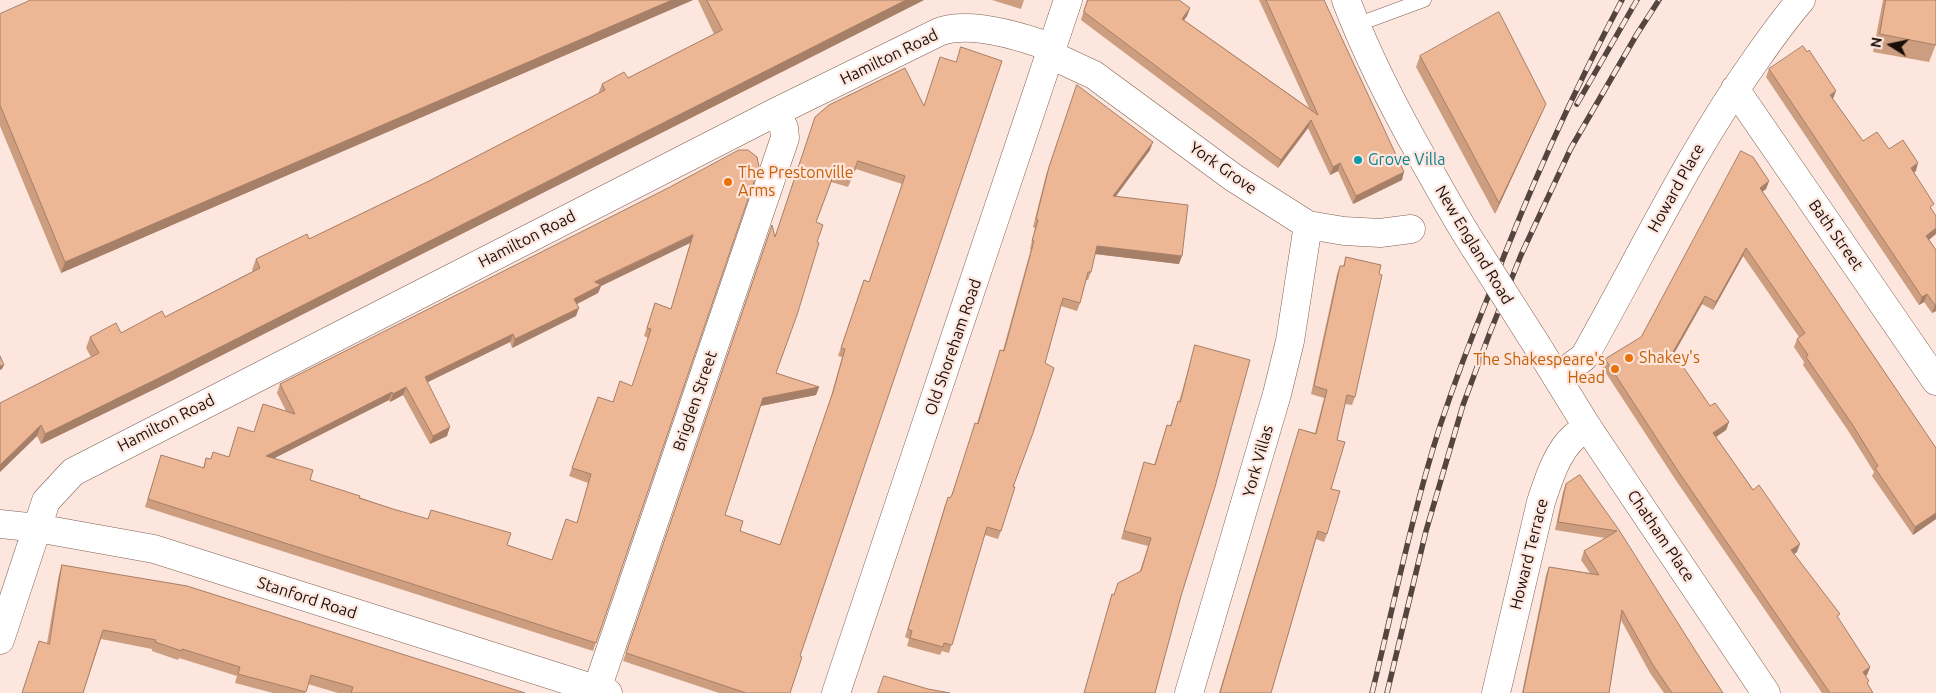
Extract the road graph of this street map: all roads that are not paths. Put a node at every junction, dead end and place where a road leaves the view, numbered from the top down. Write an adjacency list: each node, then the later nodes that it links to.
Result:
1 (1068, 0): 7 (street, Old Shoreham Road)
2 (1346, 0): 6 (street, New England Road)
3 (1424, 0): 5 (lane)
4 (1801, 0): 8 (street, Howard Place)
5 (1392, 6): 6 (lane)
6 (1356, 26): 12 (street, New England Road, bridge)
7 (1052, 51): 9 (street, Hamilton Road); 10 (street, York Grove); 19 (street, Old Shoreham Road)
8 (1735, 89): 12 (street, Howard Place); 13 (street, Bath Street)
9 (776, 112): 16 (street, Hamilton Road); 18 (street, Brigden Street)
10 (1308, 225): 11 (street, York Grove); 20 (street, York Villas)
11 (1411, 229)
12 (1557, 377): 14 (street, Chatham Place)
13 (1936, 381)
14 (1588, 428): 21 (street, Howard Terrace); 22 (street, Chatham Place)
15 (0, 524): 16 (street, Stanford Road)
16 (37, 528): 17 (street, Hamilton Road); 18 (street, Stanford Road)
17 (0, 640)
18 (603, 691)
19 (836, 693)
20 (1190, 693)
21 (1496, 693)
22 (1766, 693)

